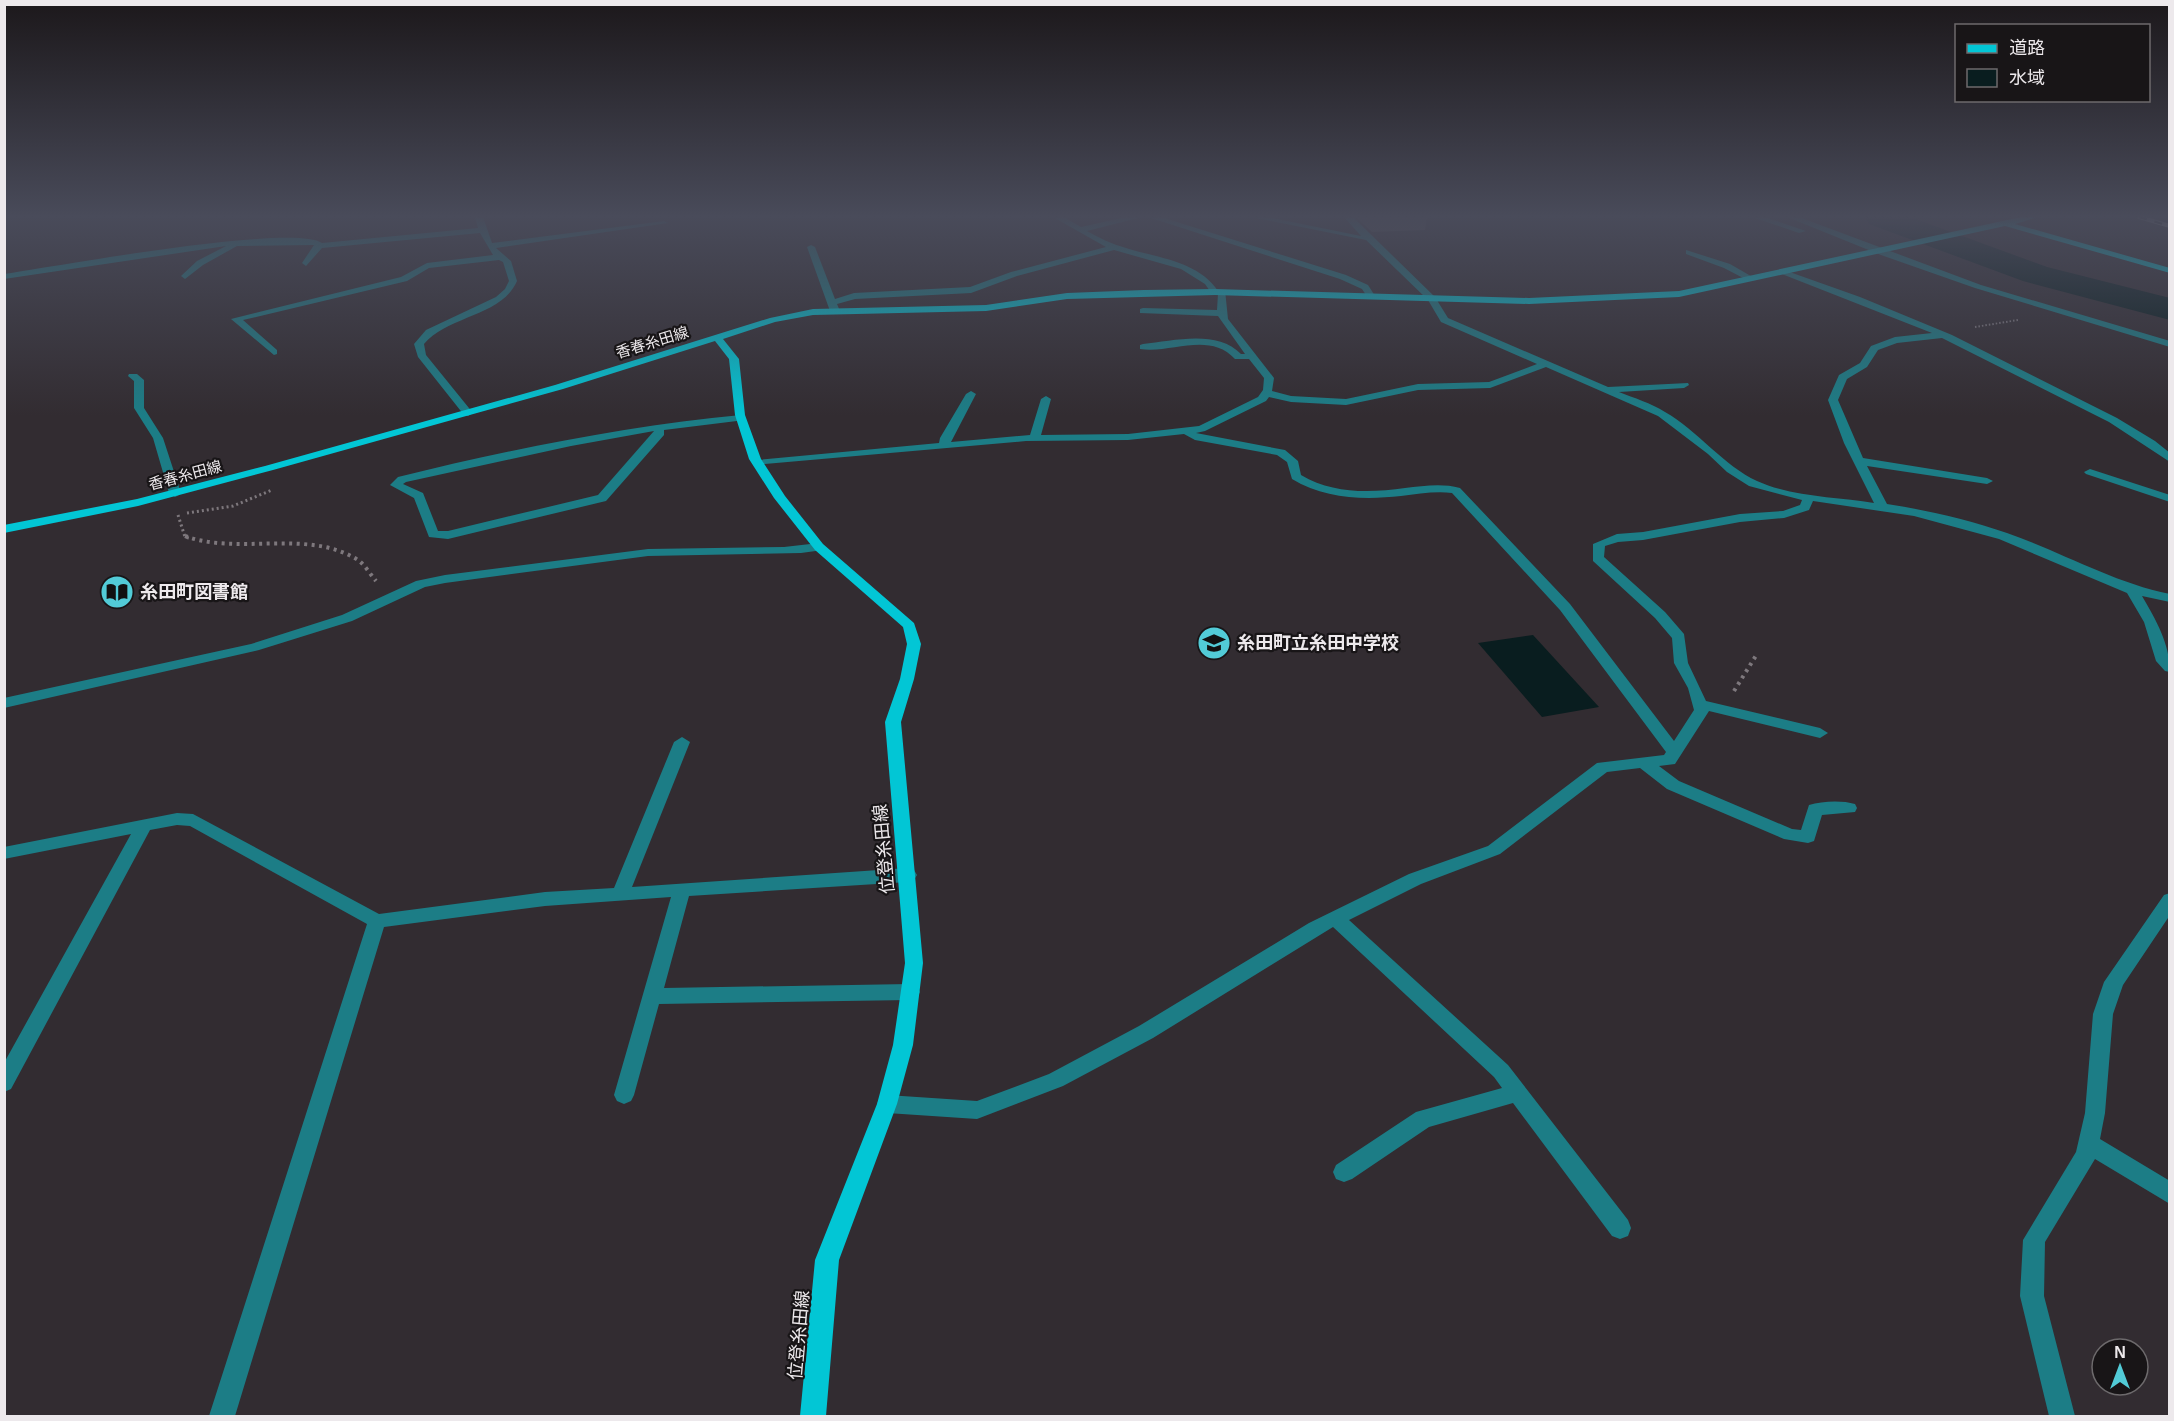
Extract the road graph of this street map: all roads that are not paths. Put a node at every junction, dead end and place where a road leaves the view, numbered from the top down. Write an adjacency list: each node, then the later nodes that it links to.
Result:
1 (386, 283): 21 (street)
2 (512, 283): 30 (street)
3 (824, 283): 14 (street)
4 (989, 283): 14 (street)
5 (1211, 283): 11 (street)
6 (1357, 283): 12 (street)
7 (1416, 283): 13 (street)
8 (1731, 283): 13 (main road, 香春糸田線)
9 (1813, 283): 17 (street)
10 (1968, 283): 19 (street)
11 (1218, 292): 12 (main road, 香春糸田線); 14 (main road, 香春糸田線); 16 (street)
12 (1371, 296): 13 (main road, 香春糸田線)
13 (1432, 299): 23 (street)
14 (833, 307): 18 (main road, 香春糸田線)
15 (1143, 311): 16 (street)
16 (1221, 313): 22 (street)
17 (1942, 334): 36 (street); 37 (street)
18 (717, 338): 30 (main road, 香春糸田線); 31 (main road, 位登糸田線)
19 (2169, 344)
20 (1143, 347): 22 (street)
21 (274, 352)
22 (1253, 356): 27 (street)
23 (1546, 364): 26 (street); 27 (street)
24 (133, 375): 41 (street)
25 (1684, 385): 26 (street)
26 (1608, 390): 42 (street)
27 (1266, 393): 33 (street)
28 (971, 394): 35 (street)
29 (1046, 399): 34 (street)
30 (468, 412): 41 (main road, 香春糸田線)
31 (741, 418): 32 (street); 38 (main road, 位登糸田線)
32 (657, 426): 32 (street)
33 (1185, 430): 34 (street); 54 (street)
34 (1035, 438): 35 (street)
35 (945, 446): 38 (street)
36 (2169, 459)
37 (1859, 461): 40 (street); 44 (street)
38 (758, 463): 46 (main road, 位登糸田線)
39 (2090, 472): 43 (street)
40 (1987, 481)
41 (175, 493): 45 (main road, 香春糸田線)
42 (1809, 497): 44 (street); 51 (street)
43 (2169, 499)
44 (1881, 506): 47 (street)
45 (4, 529)
46 (819, 547): 50 (street); 59 (main road, 位登糸田線)
47 (2132, 590): 48 (street); 49 (street)
48 (2169, 598)
49 (2169, 668)
50 (4, 703)
51 (1700, 704): 52 (street); 54 (street)
52 (1820, 733)
53 (682, 742): 61 (street)
54 (1674, 752): 55 (street)
55 (1643, 763): 56 (street); 63 (street)
56 (1849, 808)
57 (144, 826): 58 (street); 64 (street); 67 (street)
58 (4, 853)
59 (908, 875): 60 (street); 65 (main road, 位登糸田線)
60 (682, 890): 61 (street); 66 (street)
61 (620, 894): 64 (street)
62 (2169, 900): 71 (street)
63 (1335, 918): 68 (street); 70 (street)
64 (377, 921): 75 (street)
65 (910, 992): 66 (street); 70 (main road, 位登糸田線)
66 (652, 996): 69 (street)
67 (4, 1083)
68 (1517, 1093): 72 (street); 74 (street)
69 (624, 1095)
70 (887, 1104): 76 (main road, 位登糸田線)
71 (2088, 1143): 73 (street); 77 (street)
72 (1344, 1172)
73 (2169, 1194)
74 (1620, 1228)
75 (222, 1416)
76 (813, 1416)
77 (2062, 1416)

